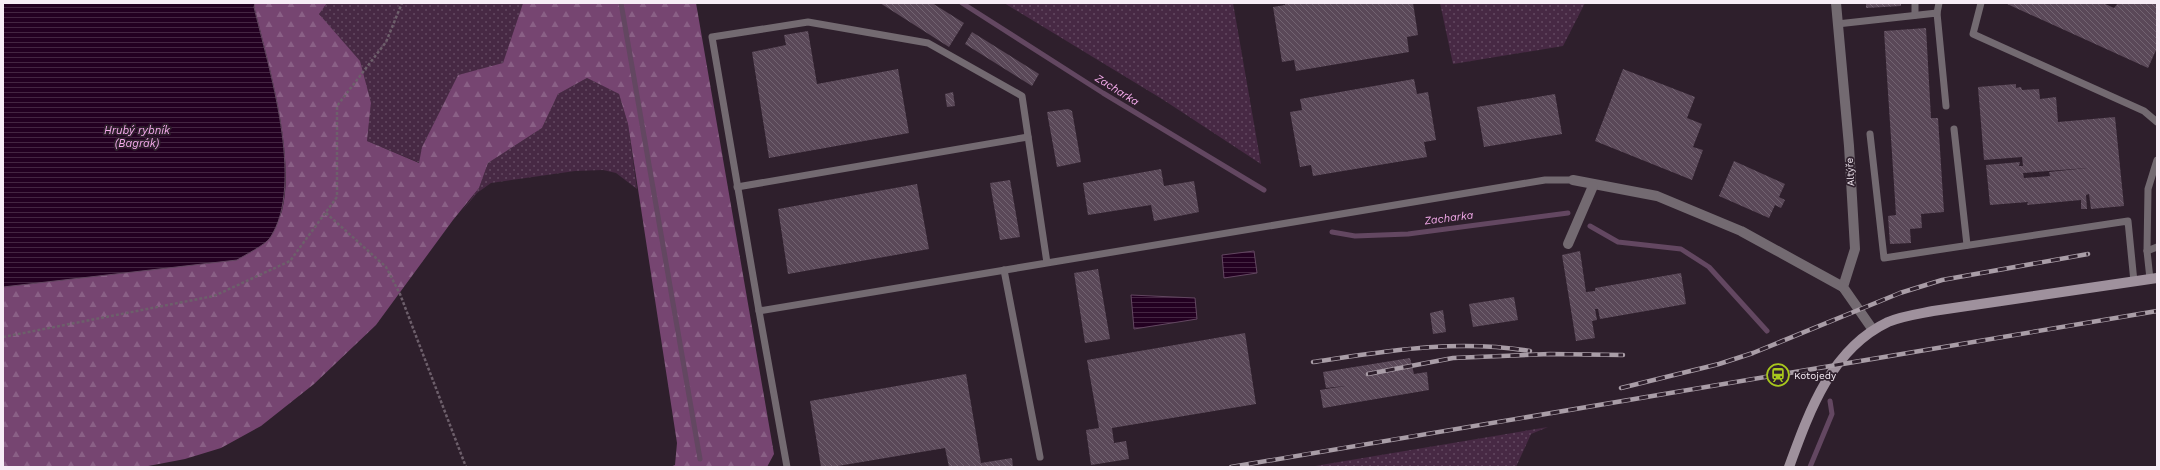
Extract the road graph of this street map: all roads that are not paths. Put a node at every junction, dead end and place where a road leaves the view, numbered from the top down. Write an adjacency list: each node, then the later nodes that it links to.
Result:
1 (1836, 3): 7 (street, Altýře)
2 (1915, 3): 6 (lane)
3 (1939, 3): 5 (lane)
4 (1981, 3): 9 (lane)
5 (1937, 13): 6 (lane); 8 (lane)
6 (1915, 15): 7 (lane)
7 (1837, 24): 25 (street, Altýře)
8 (1946, 106)
9 (2157, 122)
10 (1954, 129): 18 (lane)
11 (1870, 134): 18 (lane)
12 (1028, 137): 16 (lane); 16 (lane); 21 (lane)
13 (2157, 160): 20 (lane)
14 (1573, 180): 15 (street); 21 (lane)
15 (1593, 186): 17 (street); 25 (street)
16 (737, 187): 26 (lane)
17 (1568, 244)
18 (1967, 246): 24 (lane)
19 (2157, 247): 20 (lane)
20 (2147, 251): 23 (lane)
21 (1047, 263): 22 (lane)
22 (1004, 270): 26 (lane); 28 (lane)
23 (2153, 279): 24 (main road)
24 (2134, 282): 27 (main road)
25 (1843, 287): 27 (street)
26 (759, 311): 29 (lane)
27 (1873, 330): 30 (main road)
28 (1040, 457)
29 (787, 467)
30 (1789, 467)

